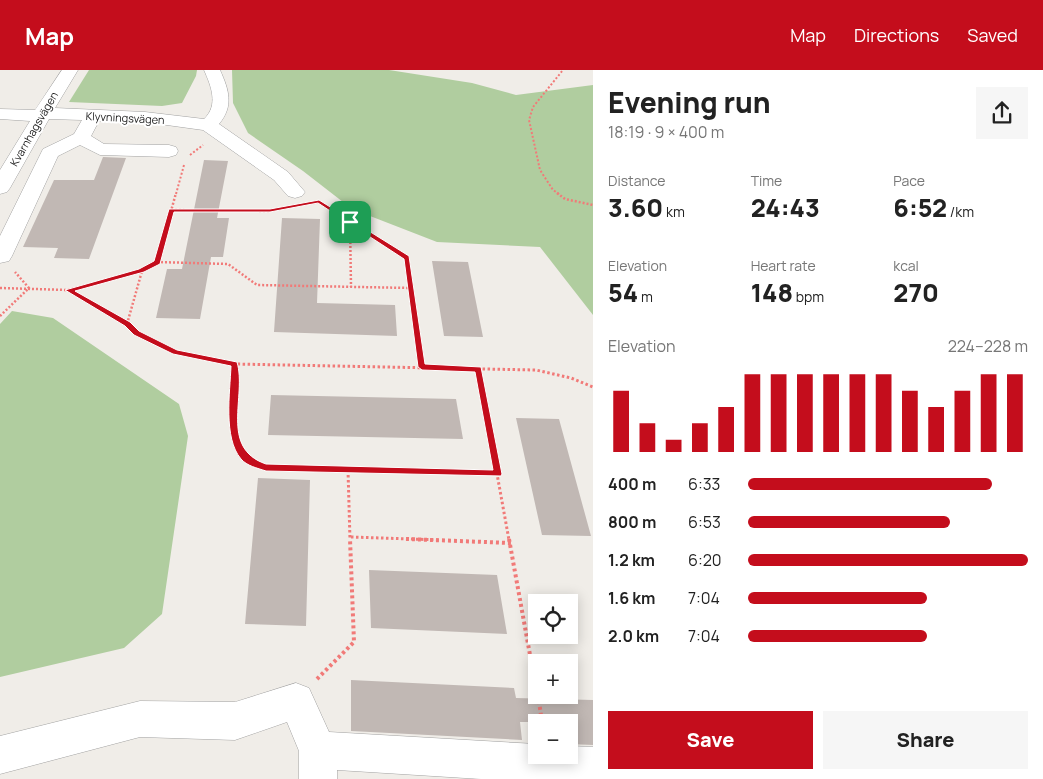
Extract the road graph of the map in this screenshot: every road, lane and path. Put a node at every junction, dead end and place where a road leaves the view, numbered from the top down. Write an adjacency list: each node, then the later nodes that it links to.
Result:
1 (70, 70): 5 (street, Kvarnhagsvägen)
2 (212, 70): 7 (street)
3 (563, 70): 13 (path)
4 (0, 114): 5 (street, Klyvningsvägen)
5 (42, 115): 6 (street, Klyvningsvägen); 10 (street, Kvarnhagsvägen)
6 (93, 116): 7 (street, Klyvningsvägen); 8 (street)
7 (208, 126): 11 (street, Klyvningsvägen)
8 (82, 138): 9 (street); 16 (street)
9 (169, 151): 14 (path)
10 (0, 188)
11 (291, 200): 14 (path)
12 (311, 203): 15 (path)
13 (593, 205)
14 (171, 210): 17 (path)
15 (350, 222): 19 (path); 22 (path)
16 (1, 256)
17 (157, 262): 18 (path); 19 (path)
18 (142, 271): 23 (path); 25 (path)
19 (351, 287): 22 (path)
20 (0, 288): 21 (path)
21 (29, 288): 23 (path); 24 (path)
22 (411, 288): 27 (path)
23 (68, 290): 25 (path)
24 (0, 316)
25 (127, 324): 26 (path)
26 (234, 364): 27 (path); 30 (path)
27 (422, 367): 28 (path)
28 (478, 369): 29 (path); 31 (path)
29 (593, 387)
30 (348, 470): 31 (path); 32 (path)
31 (498, 474): 33 (path)
32 (351, 537): 33 (path); 35 (path)
33 (511, 543): 34 (path)
34 (530, 654)
35 (296, 701): 36 (street); 37 (street)
36 (0, 755)
37 (318, 765): 39 (street)
38 (593, 766): 39 (street)
39 (551, 772)

